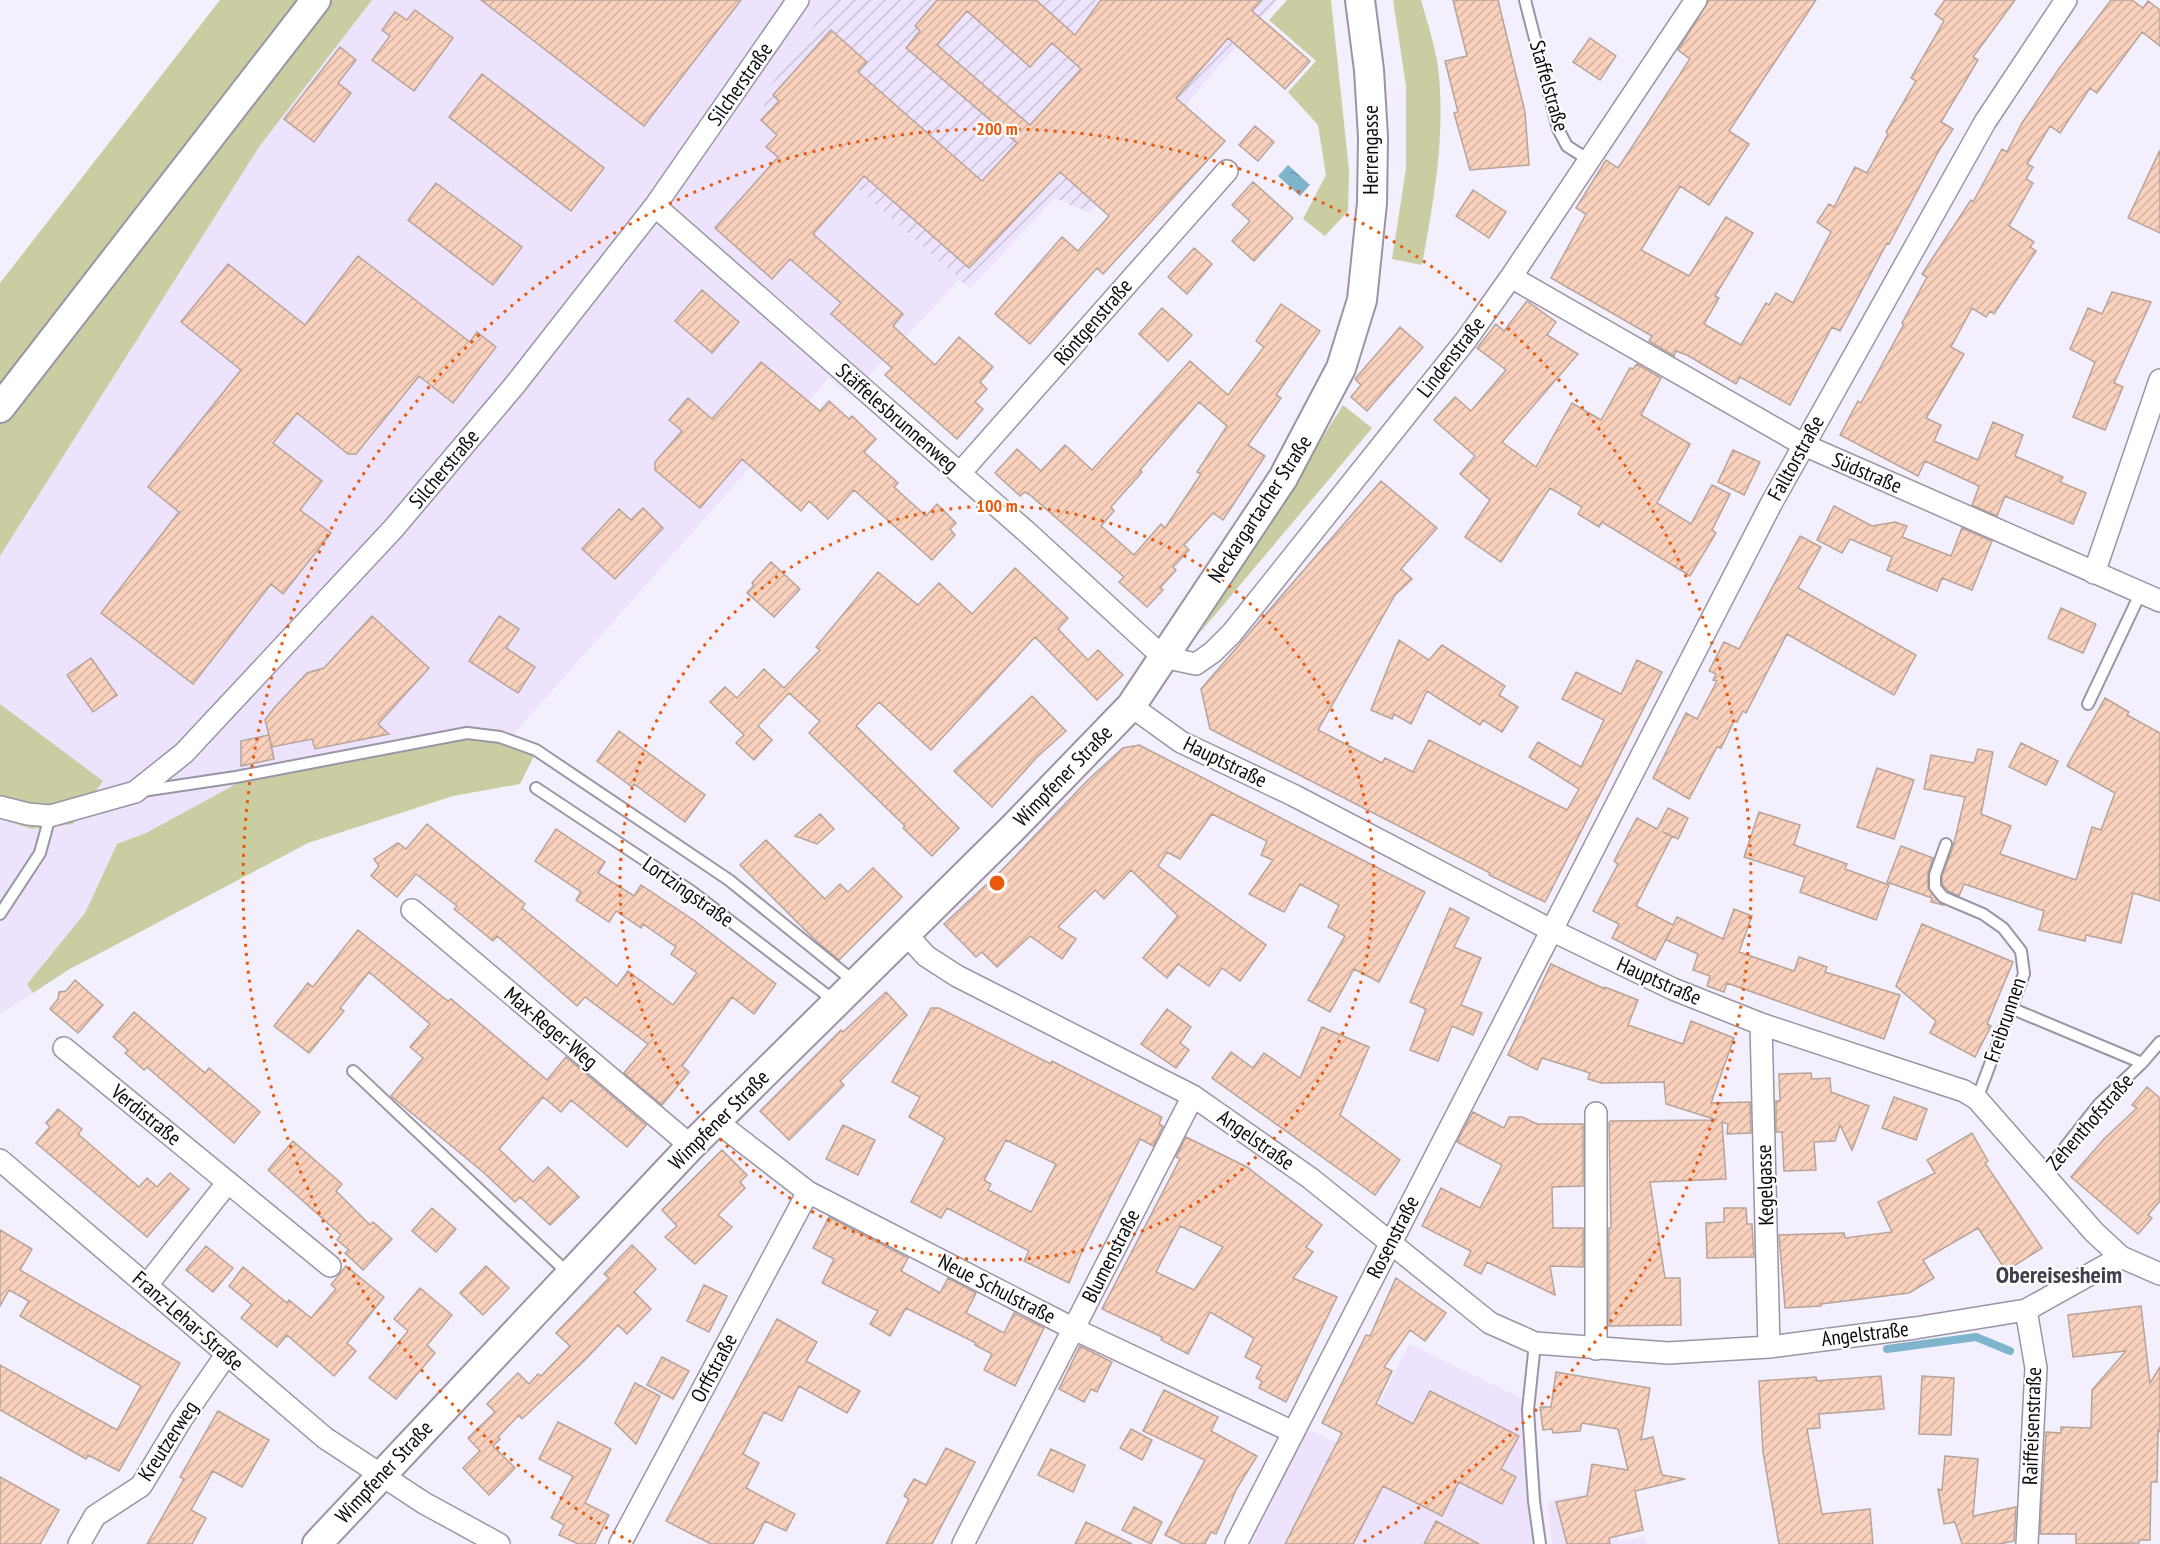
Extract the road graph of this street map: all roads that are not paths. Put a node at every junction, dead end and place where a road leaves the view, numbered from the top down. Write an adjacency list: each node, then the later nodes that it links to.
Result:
1 (316, 0): 13 (street)
2 (798, 0): 9 (street, Silcherstraße)
3 (1360, 0): 11 (street, Herrengasse)
4 (1525, 0): 7 (lane, Staffelstraße)
5 (1696, 0): 7 (street, Lindenstraße)
6 (2066, 0): 14 (street, Falltorstraße)
7 (1589, 160): 10 (street, Lindenstraße)
8 (1227, 171): 15 (street, Röntgenstraße)
9 (655, 206): 15 (street, Stäffelesbrunnenweg); 22 (street, Silcherstraße)
10 (1511, 277): 14 (street, Südstraße); 18 (street, Lindenstraße)
11 (1362, 300): 18 (street, Neckargartacher Straße)
12 (2159, 387): 16 (street)
13 (0, 408)
14 (1804, 445): 16 (street, Südstraße); 28 (street, Falltorstraße)
15 (960, 473): 18 (street, Stäffelesbrunnenweg)
16 (2094, 573): 17 (street, Südstraße)
17 (2150, 596): 19 (lane, Südstraße)
18 (1162, 657): 20 (street, Neckargartacher Straße)
19 (2088, 704)
20 (1131, 706): 28 (street, Hauptstraße); 29 (street, Wimpfener Straße)
21 (536, 788): 30 (lane, Lortzingstraße)
22 (135, 792): 24 (street, Silcherstraße); 30 (lane, Lortzingstraße)
23 (0, 807): 24 (street, Silcherstraße)
24 (50, 816): 27 (lane)
25 (1946, 844): 31 (lane, Freibrunnen)
26 (412, 910): 41 (street, Max-Reger-Weg)
27 (0, 914)
28 (1551, 930): 32 (street, Hauptstraße); 46 (street, Rosenstraße)
29 (906, 934): 30 (street, Wimpfener Straße); 37 (street, Angelstraße)
30 (846, 992): 40 (street, Wimpfener Straße)
31 (2013, 1009): 35 (lane); 38 (lane, Freibrunnen)
32 (1761, 1024): 38 (street, Hauptstraße); 55 (street, Kegelgasse)
33 (2160, 1042): 35 (lane, Zehenthofstraße)
34 (64, 1048): 44 (street, Verdistraße)
35 (2142, 1063): 43 (lane, Zehenthofstraße)
36 (353, 1071): 49 (lane)
37 (1193, 1096): 46 (street, Angelstraße); 53 (street, Blumenstraße)
38 (1977, 1099): 43 (street, Hauptstraße)
39 (1596, 1113): 56 (street)
40 (716, 1121): 41 (street, Wimpfener Straße); 45 (street, Neue Schulstraße)
41 (691, 1146): 49 (street, Wimpfener Straße)
42 (0, 1160): 51 (street, Franz-Lehar-Straße)
43 (2043, 1175): 47 (street, Hauptstraße)
44 (228, 1182): 48 (street, Verdistraße); 51 (street)
45 (808, 1192): 53 (street, Neue Schulstraße); 63 (street, Orffstraße)
46 (1391, 1242): 54 (street, Angelstraße); 58 (street, Rosenstraße)
47 (2121, 1257): 50 (street, Hauptstraße); 52 (street, Angelstraße)
48 (330, 1266)
49 (570, 1274): 59 (street, Wimpfener Straße)
50 (2160, 1274)
51 (147, 1285): 57 (street, Franz-Lehar-Straße)
52 (2026, 1310): 55 (street, Angelstraße); 67 (street, Raiffeisenstraße)
53 (1074, 1329): 58 (street, Neue Schulstraße); 64 (street, Blumenstraße)
54 (1535, 1343): 56 (street, Angelstraße); 66 (lane)
55 (1769, 1347): 56 (street, Angelstraße)
56 (1596, 1349)
57 (226, 1355): 59 (street, Franz-Lehar-Straße); 60 (street, Kreutzerweg)
58 (1293, 1432): 65 (street, Rosenstraße)
59 (382, 1474): 61 (street, Wimpfener Straße); 62 (street, Franz-Lehar-Straße)
60 (79, 1544)
61 (317, 1544)
62 (499, 1544)
63 (620, 1544)
64 (963, 1544)
65 (1236, 1544)
66 (1540, 1544)
67 (2027, 1544)

